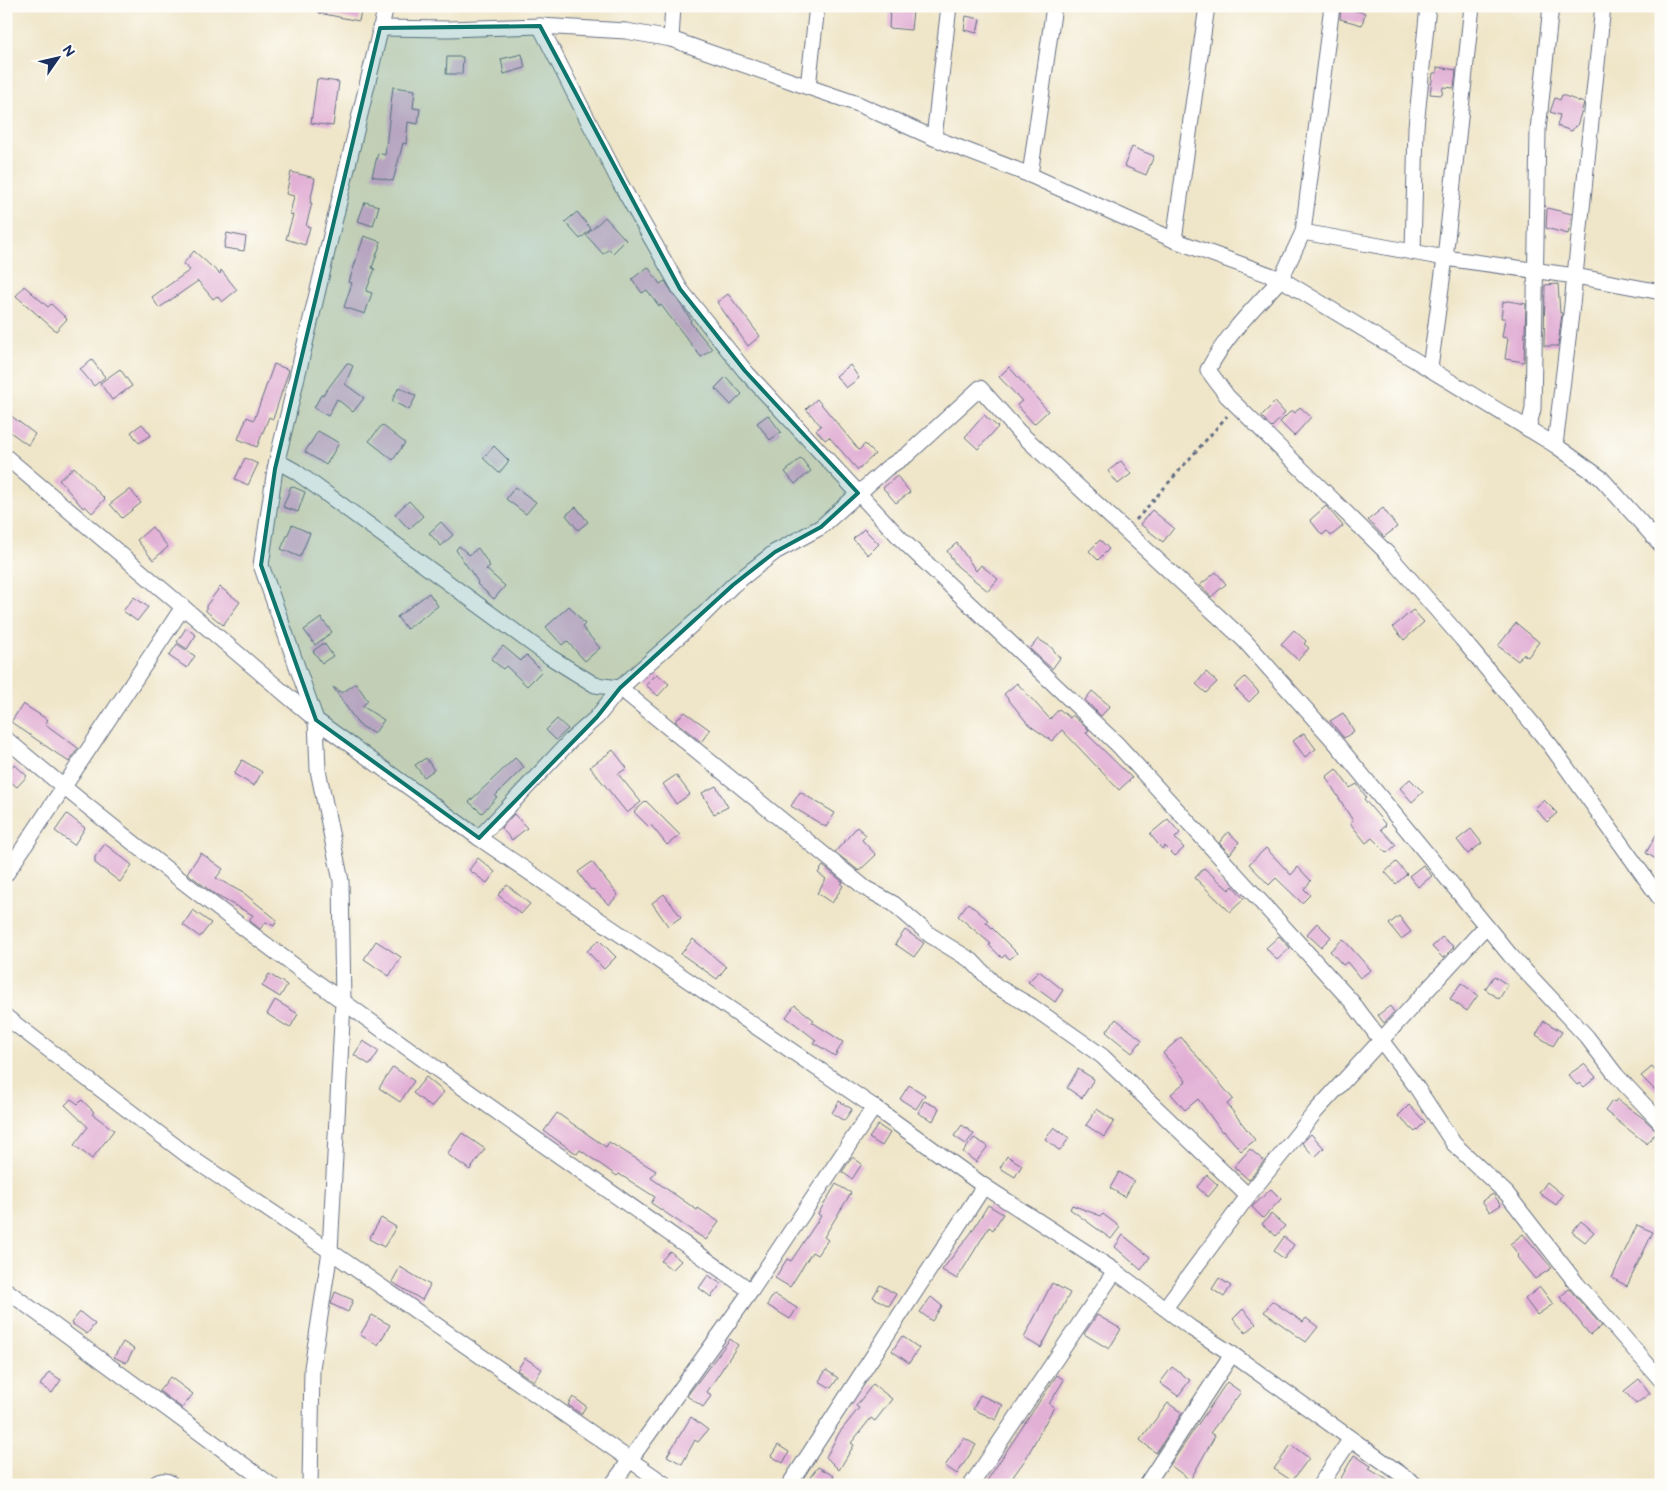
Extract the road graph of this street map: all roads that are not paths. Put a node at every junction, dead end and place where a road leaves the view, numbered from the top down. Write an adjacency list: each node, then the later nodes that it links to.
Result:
1 (386, 6): 13 (street)
2 (673, 6): 14 (street)
3 (817, 6): 15 (street)
4 (949, 6): 16 (street)
5 (1054, 6): 17 (street)
6 (1207, 6): 19 (street)
7 (1332, 6): 18 (street)
8 (1428, 6): 20 (street)
9 (1472, 6): 21 (street)
10 (1551, 6): 22 (street)
11 (1603, 6): 23 (street)
12 (540, 26): 13 (street); 14 (street); 31 (street)
13 (380, 28): 30 (street)
14 (671, 39): 15 (street)
15 (808, 87): 16 (street)
16 (934, 138): 17 (street)
17 (1030, 175): 19 (street)
18 (1303, 232): 20 (street); 24 (street)
19 (1174, 240): 24 (street)
20 (1412, 252): 21 (street)
21 (1446, 258): 22 (street); 26 (street)
22 (1536, 271): 23 (street); 27 (street)
23 (1575, 276): 25 (street); 28 (street)
24 (1281, 279): 26 (street); 40 (street)
25 (1661, 292)
26 (1430, 368): 27 (street)
27 (1528, 429): 28 (street)
28 (1555, 445): 32 (street)
29 (6, 457): 33 (street)
30 (277, 461): 34 (street); 35 (street)
31 (858, 493): 34 (street); 41 (street); 44 (street)
32 (1661, 545)
33 (183, 607): 35 (street); 37 (street)
34 (620, 688): 38 (street); 48 (street)
35 (316, 720): 38 (street); 42 (street)
36 (6, 739): 37 (street)
37 (63, 789): 39 (street); 42 (street)
38 (479, 838): 45 (street)
39 (6, 874)
40 (1661, 900)
41 (1486, 926): 44 (street); 46 (street)
42 (343, 1002): 49 (street); 52 (street)
43 (6, 1017): 49 (street)
44 (1380, 1039): 48 (street); 55 (street)
45 (874, 1107): 47 (street); 52 (street)
46 (1661, 1123)
47 (984, 1186): 50 (street); 64 (street)
48 (1248, 1196): 53 (street)
49 (330, 1251): 57 (street); 61 (street)
50 (1115, 1271): 53 (street); 65 (street)
51 (6, 1290): 60 (street)
52 (751, 1291): 57 (street)
53 (1164, 1308): 54 (street)
54 (1232, 1354): 56 (street); 66 (street)
55 (1661, 1380)
56 (1350, 1440): 67 (street); 68 (street)
57 (629, 1459): 62 (street); 63 (street)
58 (154, 1485): 59 (street)
59 (173, 1485)
60 (270, 1485)
61 (310, 1485)
62 (612, 1485)
63 (666, 1485)
64 (789, 1485)
65 (971, 1485)
66 (1146, 1485)
67 (1320, 1485)
68 (1416, 1485)

